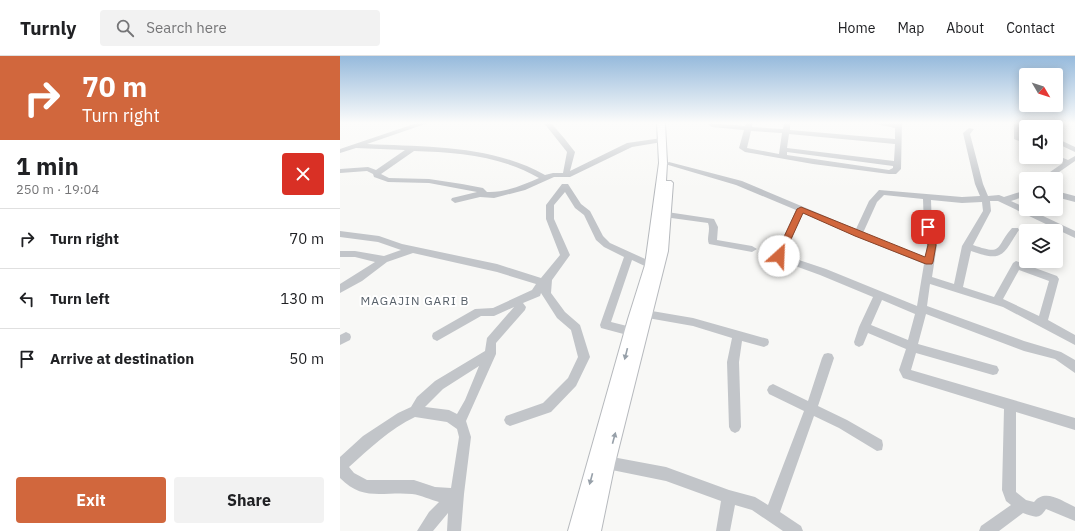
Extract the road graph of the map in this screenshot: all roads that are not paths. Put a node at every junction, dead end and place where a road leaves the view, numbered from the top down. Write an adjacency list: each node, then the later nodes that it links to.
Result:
1 (567, 145): 22 (street)
2 (630, 145): 22 (street)
3 (662, 145): 45 (main road)
4 (669, 145): 18 (main road)
5 (744, 145): 14 (street)
6 (785, 145): 14 (street)
7 (899, 145): 14 (street)
8 (969, 145): 30 (street)
9 (1064, 145): 13 (street)
10 (356, 146): 11 (street); 12 (street)
11 (413, 148): 21 (street); 23 (street)
12 (341, 150)
13 (1075, 152): 15 (street)
14 (784, 153)
15 (1075, 157): 17 (street)
16 (1063, 160): 17 (street)
17 (1067, 162): 20 (street)
18 (669, 164): 32 (street); 33 (main road)
19 (340, 171): 21 (street)
20 (1053, 172)
21 (377, 173): 24 (street)
22 (564, 176): 23 (street)
23 (544, 178): 24 (street)
24 (484, 194): 29 (street)
25 (1019, 195): 31 (street)
26 (1063, 196): 28 (street)
27 (927, 198): 30 (street); 36 (street); 44 (street)
28 (1075, 199)
29 (455, 200)
30 (986, 200): 31 (street); 38 (street)
31 (1005, 200): 37 (street)
32 (801, 209): 36 (street); 50 (street)
33 (667, 216): 39 (street); 54 (main road)
34 (1015, 230): 38 (street)
35 (340, 234): 40 (street)
36 (858, 234): 44 (street)
37 (1075, 235)
38 (967, 246): 49 (street)
39 (752, 249)
40 (413, 250): 43 (street); 47 (street)
41 (340, 254): 43 (street)
42 (629, 256): 45 (street); 47 (street); 57 (street)
43 (384, 260): 48 (street)
44 (929, 262): 46 (street)
45 (651, 264): 57 (main road)
46 (926, 279): 49 (street); 53 (street)
47 (545, 280): 59 (street); 72 (street)
48 (340, 289)
49 (958, 289): 51 (street)
50 (879, 295): 53 (street); 56 (street)
51 (997, 302): 55 (street); 55 (street)
52 (521, 306): 64 (street)
53 (921, 310): 63 (street); 66 (street)
54 (646, 314): 58 (street); 77 (main road, one-way to 54)
55 (1042, 322): 60 (street)
56 (864, 327): 62 (street); 63 (street)
57 (631, 331): 86 (main road, one-way to 86)
58 (738, 335): 61 (street); 75 (street)
59 (437, 336)
60 (1075, 340)
61 (764, 342)
62 (859, 342)
63 (912, 347): 67 (street); 69 (street)
64 (490, 354): 71 (street); 73 (street)
65 (828, 358): 70 (street)
66 (1075, 367)
67 (993, 370)
68 (773, 390): 70 (street)
69 (1010, 404): 74 (street); 81 (street)
70 (812, 408): 76 (street); 82 (street)
71 (415, 411): 73 (street); 78 (street)
72 (510, 420)
73 (459, 422): 79 (street)
74 (1075, 424)
75 (735, 427)
76 (877, 445)
77 (607, 463): 80 (street); 87 (main road)
78 (340, 467): 79 (street)
79 (457, 494): 84 (street); 85 (street)
80 (729, 497): 82 (street); 88 (street)
81 (1022, 506): 83 (street); 90 (street)
82 (772, 514): 89 (street)
83 (1075, 514)
84 (424, 531)
85 (454, 531)
86 (577, 531)
87 (592, 531)
88 (723, 531)
89 (796, 531)
90 (986, 531)

